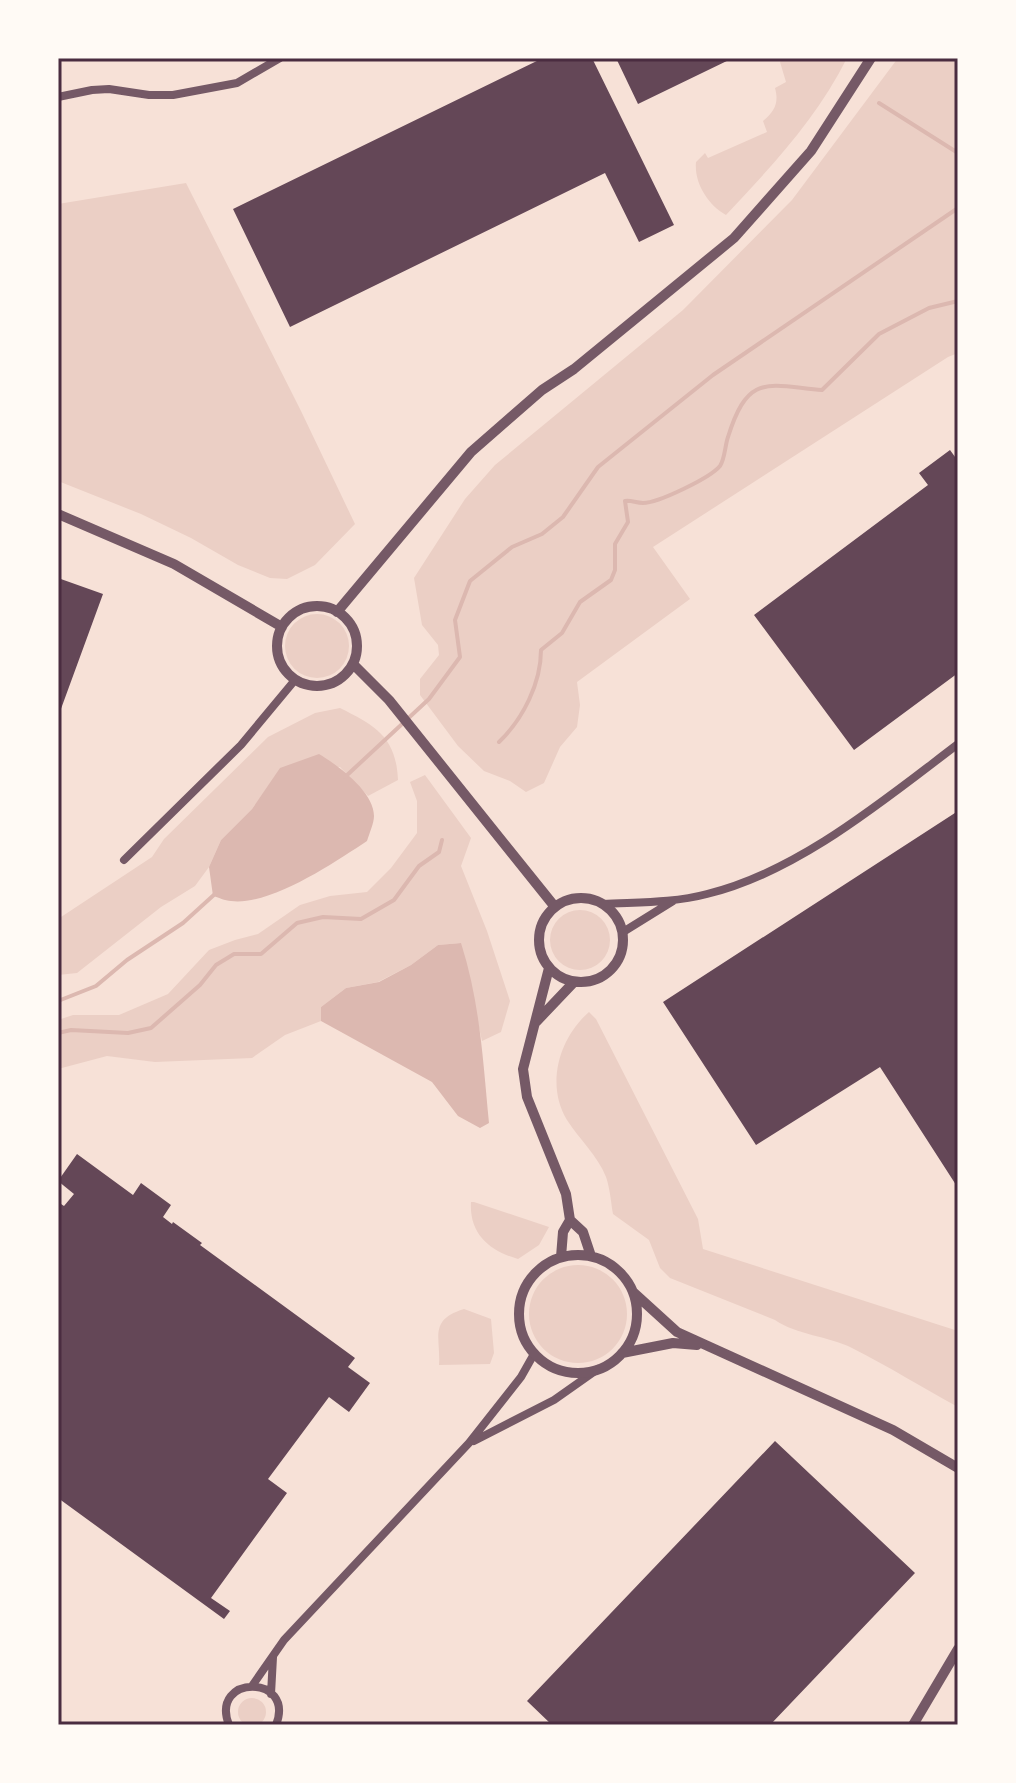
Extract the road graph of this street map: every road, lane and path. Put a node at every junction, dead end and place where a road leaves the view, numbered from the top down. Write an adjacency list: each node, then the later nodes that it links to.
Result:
1 (280, 58): 3 (street)
2 (871, 58): 5 (street)
3 (58, 97)
4 (58, 514): 6 (street)
5 (337, 612): 6 (street); 7 (street)
6 (282, 627): 8 (street)
7 (353, 664): 8 (street); 13 (street)
8 (295, 680): 10 (street)
9 (958, 744): 11 (street)
10 (124, 860)
11 (674, 901): 12 (street); 14 (street)
12 (603, 904): 13 (street); 14 (street)
13 (555, 907): 15 (street)
14 (623, 932): 16 (street)
15 (549, 968): 16 (street); 17 (street)
16 (574, 982): 17 (street)
17 (534, 1024): 18 (street)
18 (570, 1220): 19 (street); 20 (street)
19 (591, 1256): 20 (street); 21 (street)
20 (561, 1257): 24 (street)
21 (633, 1292): 22 (street); 23 (street)
22 (703, 1345): 23 (street); 27 (street)
23 (622, 1353): 25 (street)
24 (534, 1354): 25 (street); 26 (street)
25 (598, 1369): 26 (street)
26 (469, 1443): 29 (street)
27 (958, 1468)
28 (958, 1649): 34 (street)
29 (273, 1657): 30 (street); 31 (street)
30 (252, 1686): 31 (street); 32 (street)
31 (271, 1694): 33 (street)
32 (229, 1725)
33 (276, 1725)
34 (913, 1725)

